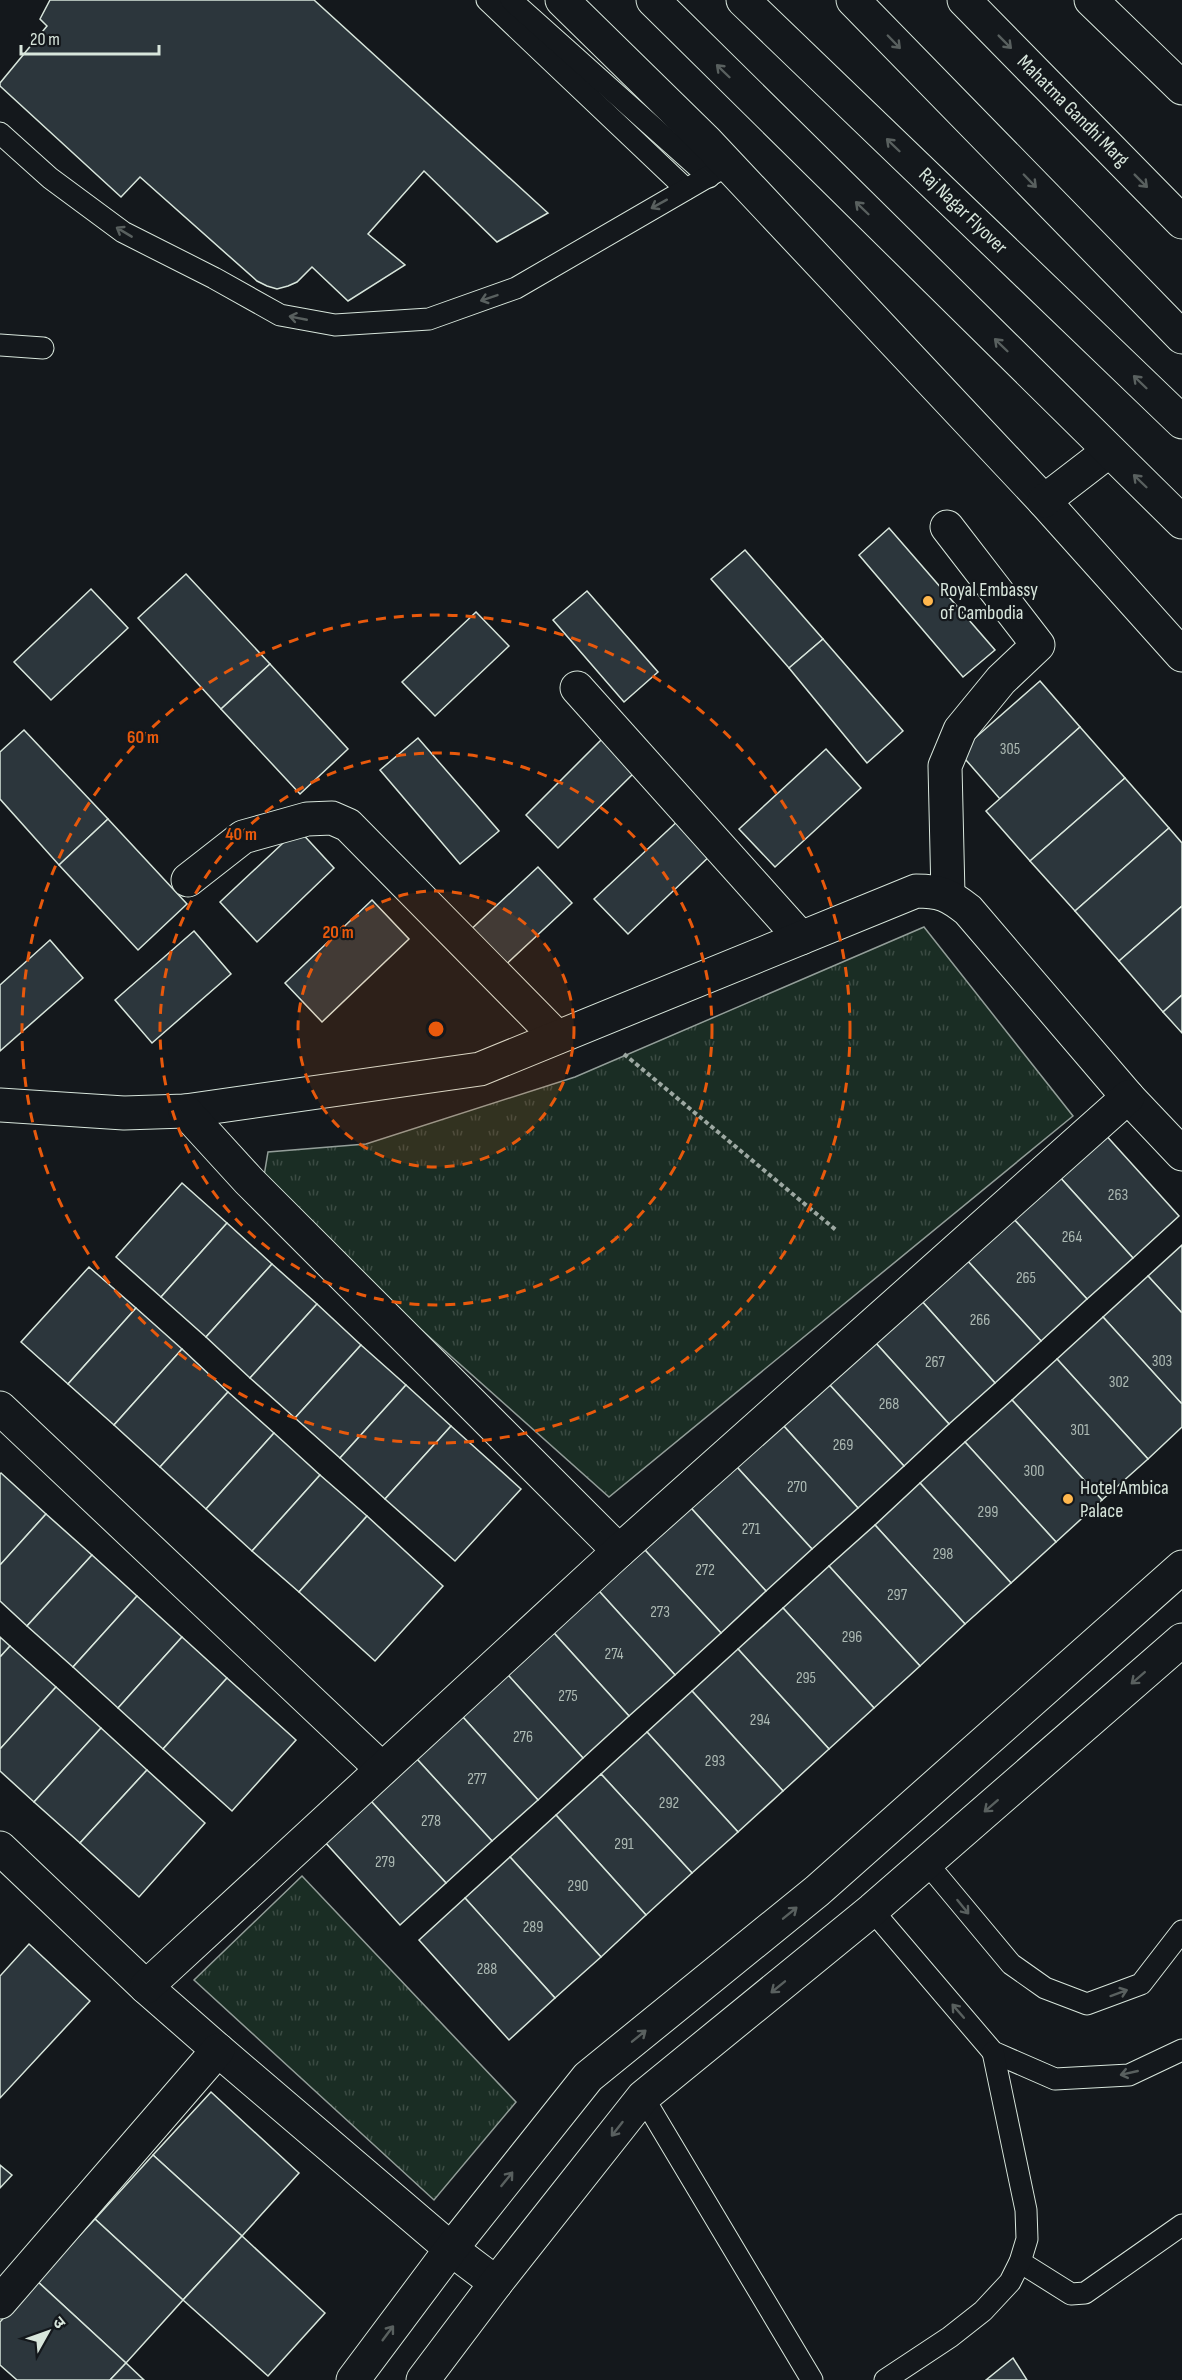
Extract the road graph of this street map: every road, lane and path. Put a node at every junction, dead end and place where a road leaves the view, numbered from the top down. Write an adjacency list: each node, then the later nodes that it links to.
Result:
1 (487, 0): 12 (lane)
2 (512, 0): 11 (lane)
3 (562, 0): 11 (street)
4 (652, 0): 18 (street, one-way to 4)
5 (743, 0): 17 (street, Raj Nagar Flyover, one-way to 5)
6 (853, 0): 14 (street, one-way to 14)
7 (964, 0): 13 (street, Mahatma Gandhi Marg, one-way to 13)
8 (1091, 0): 9 (street)
9 (1182, 88)
10 (0, 133): 12 (lane, one-way to 10)
11 (718, 171): 12 (lane); 19 (street)
12 (686, 189)
13 (1182, 222)
14 (1182, 336)
15 (0, 345): 16 (lane)
16 (43, 348)
17 (1182, 422)
18 (1109, 451): 19 (street); 20 (street, one-way to 18)
19 (1044, 501): 22 (street)
20 (1182, 522)
21 (947, 527): 25 (street)
22 (1182, 655)
23 (577, 688): 26 (street)
24 (188, 880): 28 (street)
25 (948, 895): 26 (street); 29 (street)
26 (801, 938): 27 (street)
27 (588, 1024): 28 (street); 33 (path)
28 (557, 1037): 31 (street)
29 (1128, 1097): 32 (street); 35 (street)
30 (0, 1105): 31 (street)
31 (185, 1112): 35 (street)
32 (1182, 1154)
33 (836, 1230)
34 (0, 1408): 38 (street)
35 (619, 1551): 38 (street)
36 (1182, 1567): 49 (street, one-way to 36)
37 (1182, 1640): 40 (street, one-way to 40)
38 (382, 1769): 43 (street)
39 (0, 1848): 43 (street)
40 (926, 1862): 41 (street); 42 (lane, one-way to 42)
41 (872, 1910): 46 (lane, one-way to 41); 47 (street, one-way to 47)
42 (1182, 1930)
43 (146, 1987): 44 (street)
44 (218, 2050): 49 (street); 52 (street)
45 (1182, 2050): 46 (lane, one-way to 46)
46 (993, 2052): 50 (lane)
47 (643, 2097): 51 (street, one-way to 51); 55 (lane)
48 (1182, 2225): 50 (lane)
49 (451, 2249): 51 (street); 53 (street, one-way to 49)
50 (1020, 2262): 56 (lane)
51 (496, 2283): 54 (street)
52 (0, 2302)
53 (353, 2380)
54 (423, 2380)
55 (812, 2380)
56 (885, 2380)

